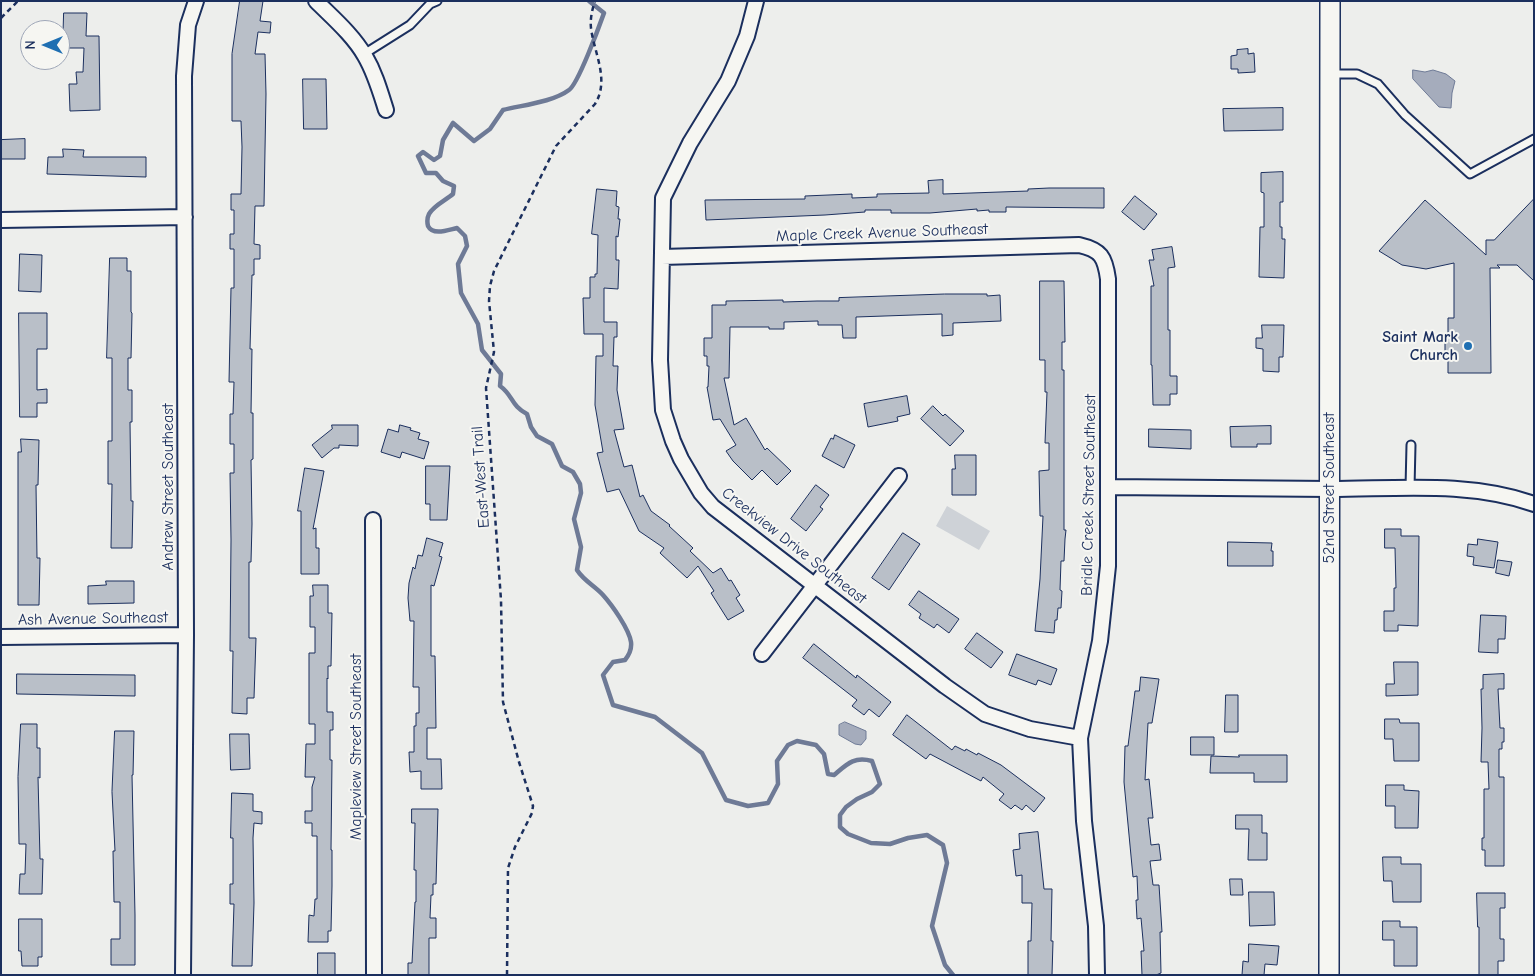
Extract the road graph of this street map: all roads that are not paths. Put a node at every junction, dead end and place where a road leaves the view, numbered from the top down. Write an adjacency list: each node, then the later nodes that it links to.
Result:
1 (196, 1): 10 (street, Andrew Street Southeast)
2 (316, 1): 6 (street)
3 (437, 1): 6 (lane)
4 (756, 1): 13 (street, Creekview Drive Southeast)
5 (1330, 1): 7 (main road, 52nd Street Southeast)
6 (364, 54): 8 (street)
7 (1330, 74): 9 (lane); 18 (main road, 52nd Street Southeast)
8 (386, 110)
9 (1534, 139)
10 (185, 217): 11 (street); 22 (street, Andrew Street Southeast)
11 (1, 220)
12 (1100, 254): 13 (street, Maple Creek Avenue Southeast); 16 (street, Bridle Creek Street Southeast)
13 (662, 257): 21 (street, Creekview Drive Southeast)
14 (1411, 445): 17 (lane)
15 (898, 476): 21 (street)
16 (1109, 487): 18 (street); 25 (street, Bridle Creek Street Southeast)
17 (1410, 488): 18 (street); 19 (street)
18 (1329, 489): 29 (main road, 52nd Street Southeast)
19 (1534, 504)
20 (373, 520): 27 (street, Mapleview Street Southeast)
21 (814, 585): 24 (street); 25 (street, Creekview Drive Southeast)
22 (186, 635): 23 (street, Ash Avenue Southeast); 26 (street, Andrew Street Southeast)
23 (1, 637)
24 (762, 654)
25 (1080, 738): 28 (street, Bridle Creek Street Southeast)
26 (183, 975)
27 (374, 975)
28 (1097, 975)
29 (1329, 975)

